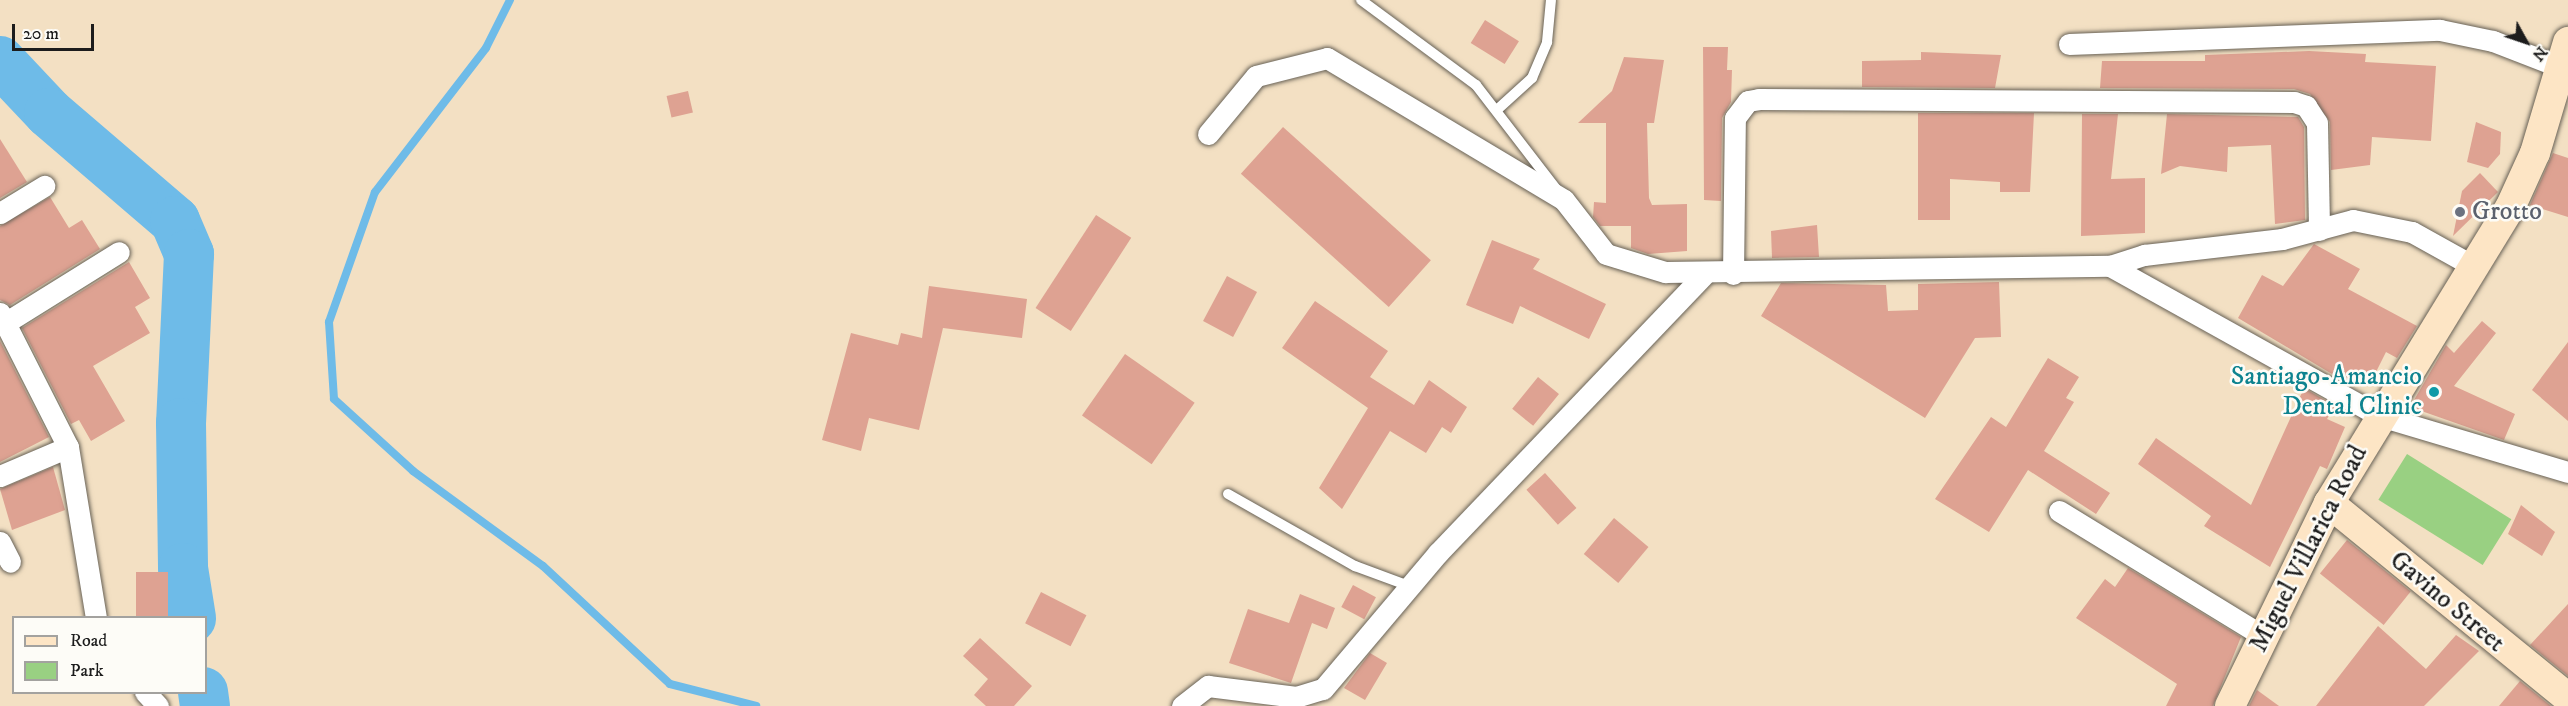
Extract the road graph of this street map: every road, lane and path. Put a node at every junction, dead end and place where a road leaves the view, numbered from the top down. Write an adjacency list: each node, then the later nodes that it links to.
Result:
1 (1361, 0): 5 (lane)
2 (1551, 0): 5 (lane)
3 (2069, 44): 4 (street)
4 (2566, 59): 13 (main road, Miguel Villarica Road)
5 (1499, 108): 8 (lane)
6 (1208, 134): 8 (street)
7 (44, 186): 9 (street)
8 (1564, 200): 15 (street)
9 (0, 213)
10 (2319, 230): 12 (street); 13 (street); 14 (street)
11 (119, 252): 16 (street)
12 (2110, 266): 14 (street); 17 (street)
13 (2475, 267): 17 (main road, Miguel Villarica Road)
14 (1733, 274): 15 (street)
15 (1704, 275): 26 (street)
16 (3, 318): 18 (street)
17 (2380, 416): 19 (street); 22 (main road, Miguel Villarica Road)
18 (68, 447): 20 (street); 27 (street)
19 (2568, 472)
20 (0, 476)
21 (1228, 494): 26 (lane)
22 (2328, 503): 28 (main road, Miguel Villarica Road); 30 (main road, Gavino Street)
23 (2059, 512): 28 (street)
24 (0, 542): 25 (street)
25 (10, 562)
26 (1409, 586): 32 (street)
27 (96, 616)
28 (2263, 636): 33 (main road, Miguel Villarica Road)
29 (146, 694): 31 (street)
30 (2568, 698)
31 (158, 706)
32 (1182, 706)
33 (2230, 706)

